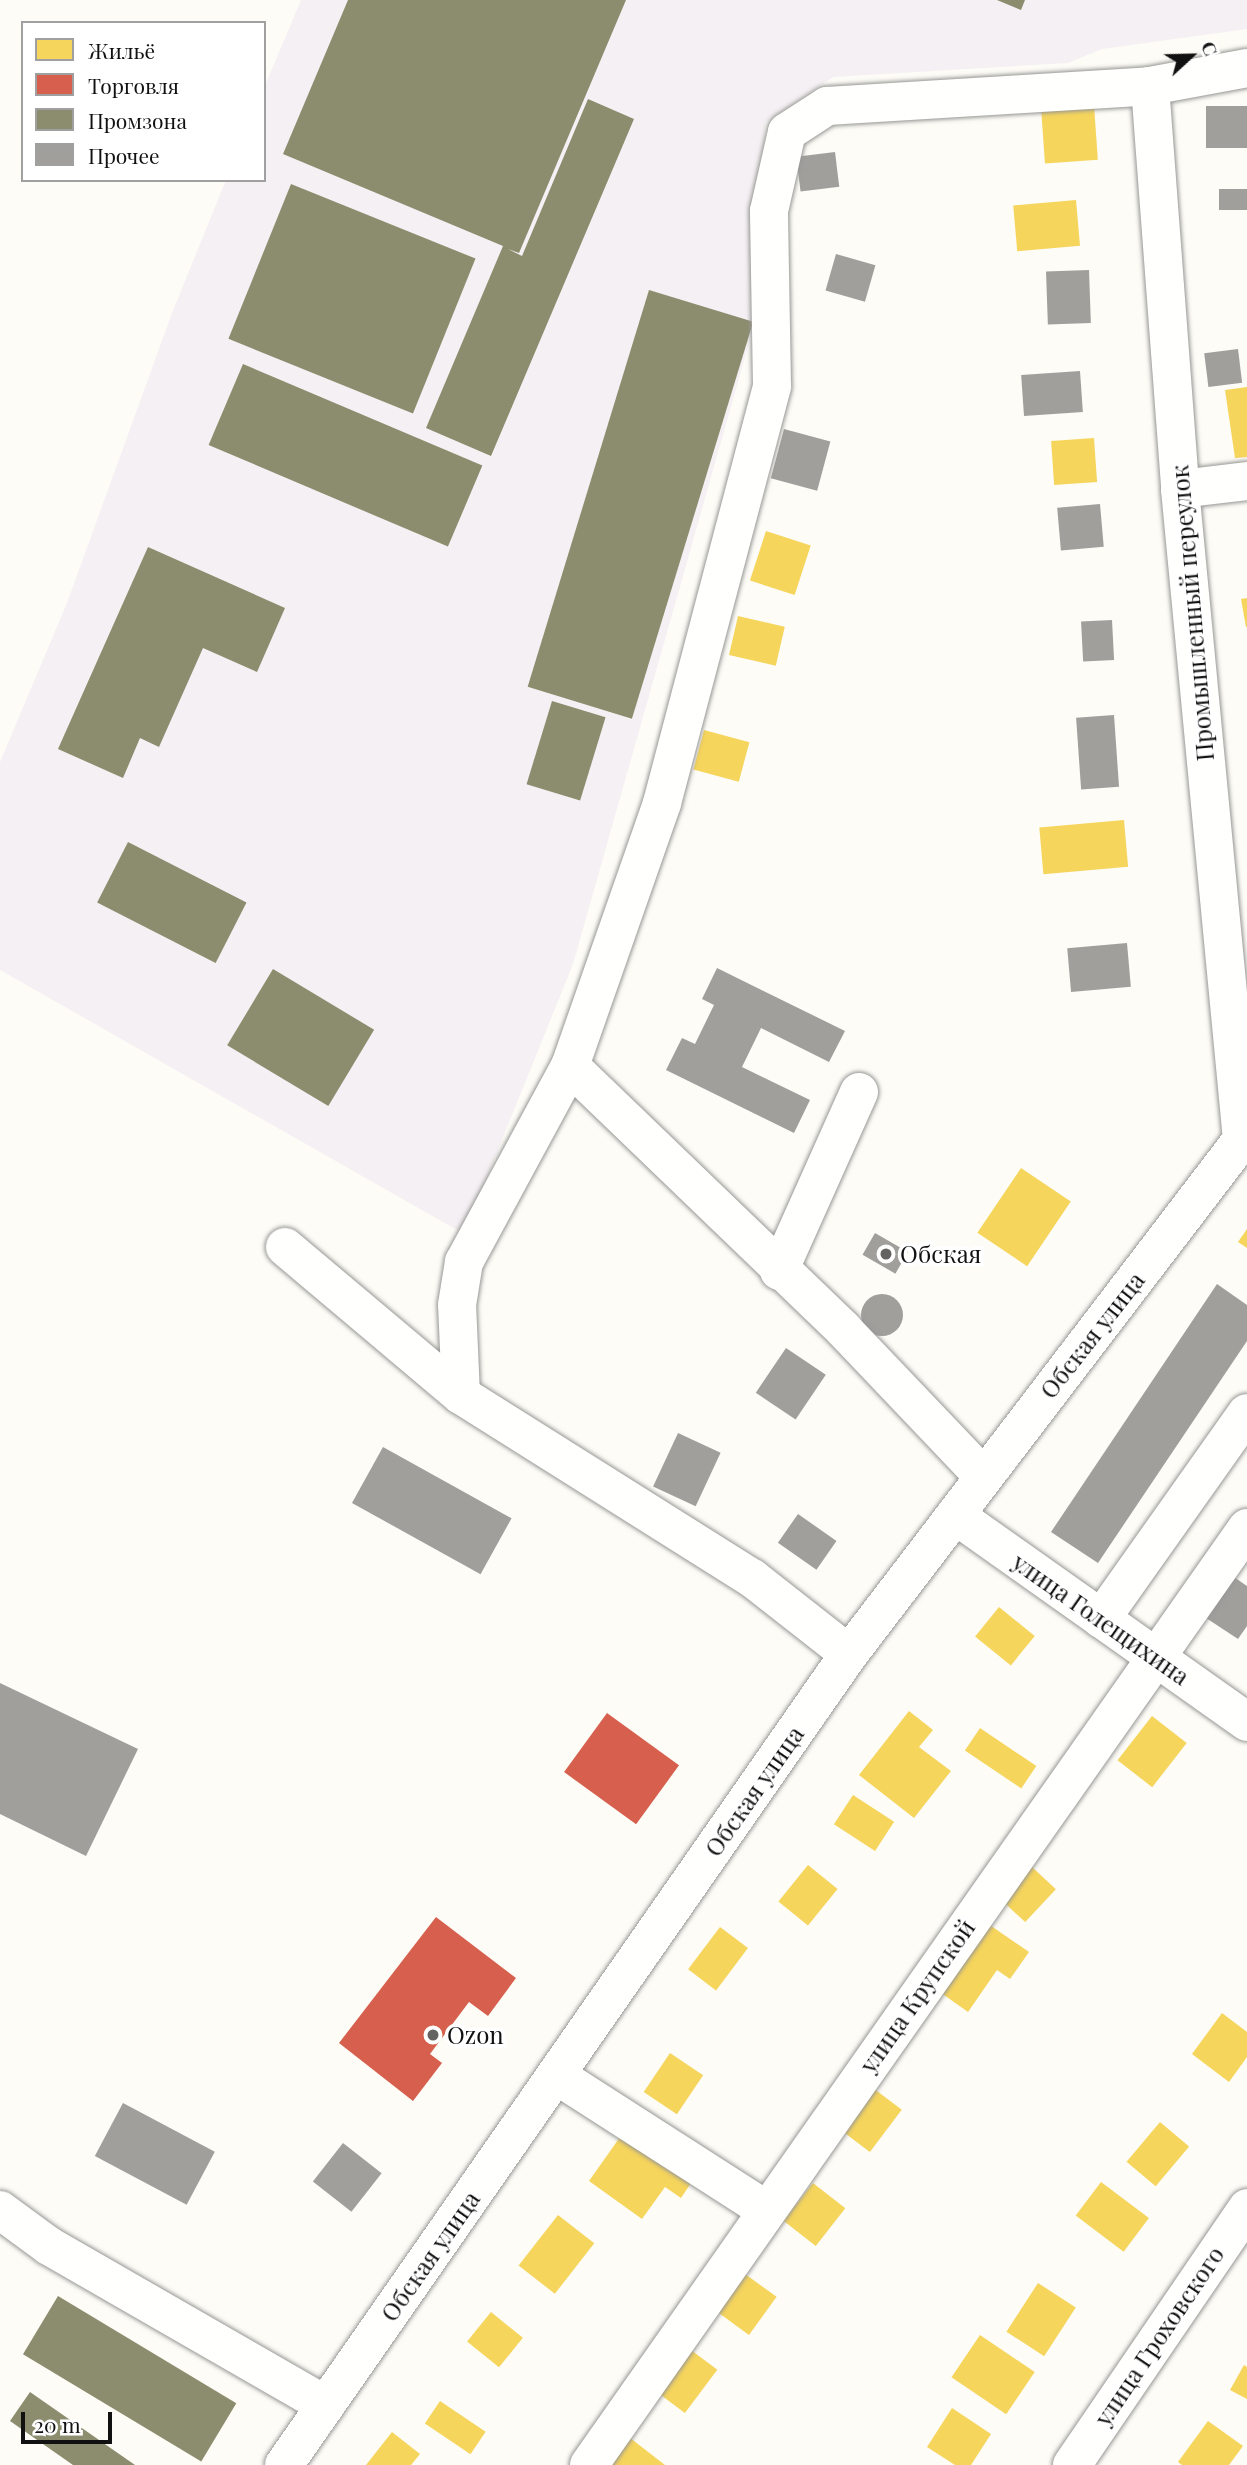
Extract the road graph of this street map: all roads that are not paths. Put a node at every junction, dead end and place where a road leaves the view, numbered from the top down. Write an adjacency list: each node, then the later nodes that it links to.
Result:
1 (1247, 68): 2 (street)
2 (1150, 86): 4 (street, Промышленный переулок); 5 (street)
3 (1247, 481): 4 (street)
4 (1180, 489): 7 (street, Промышленный переулок)
5 (570, 1066): 9 (street); 10 (street)
6 (859, 1091): 9 (street)
7 (1245, 1136): 12 (street, Обская улица)
8 (285, 1247): 10 (street)
9 (779, 1271): 12 (street)
10 (461, 1395): 16 (street)
11 (1247, 1413): 15 (street)
12 (983, 1476): 13 (street, Обская улица)
13 (955, 1515): 15 (street, улица Голещихина); 16 (street, Обская улица)
14 (1247, 1528): 17 (street, улица Крупской)
15 (1101, 1619): 17 (street, улица Голещихина)
16 (849, 1654): 19 (street, Обская улица)
17 (1157, 1659): 18 (street, улица Голещихина); 21 (street, улица Крупской)
18 (1247, 1722)
19 (556, 2076): 21 (street); 23 (street, Обская улица)
20 (1247, 2208): 26 (street, улица Гроховского)
21 (765, 2209): 25 (street, улица Крупской)
22 (0, 2210): 23 (street)
23 (326, 2405): 24 (street, Обская улица)
24 (284, 2465)
25 (589, 2465)
26 (1072, 2465)

